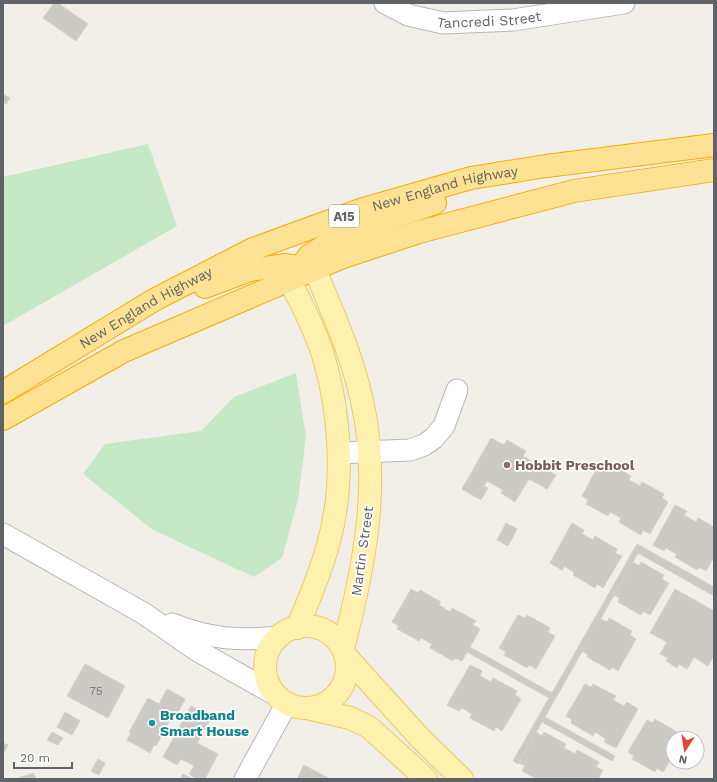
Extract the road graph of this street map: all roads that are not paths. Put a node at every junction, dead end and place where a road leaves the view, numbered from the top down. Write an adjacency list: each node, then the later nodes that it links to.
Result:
1 (386, 3): 2 (street, Tancredi Street)
2 (622, 4)
3 (714, 145): 4 (highway, New England Highway / A15)
4 (546, 166): 6 (highway); 7 (highway, New England Highway / A15)
5 (714, 170): 6 (highway, New England Highway)
6 (301, 272): 7 (highway); 10 (highway, New England Highway); 11 (main road, Martin Street); 12 (main road)
7 (154, 300): 9 (highway, New England Highway / A15)
8 (458, 390): 11 (street)
9 (3, 392)
10 (3, 419)
11 (370, 452): 12 (street); 16 (main road, Martin Street)
12 (339, 453): 15 (main road)
13 (3, 534): 14 (street)
14 (143, 613): 15 (street); 17 (street)
15 (288, 632): 16 (main road); 17 (main road)
16 (344, 652): 17 (main road); 20 (main road)
17 (290, 702): 18 (street); 19 (main road)
18 (245, 779)
19 (426, 779)
20 (462, 779)

